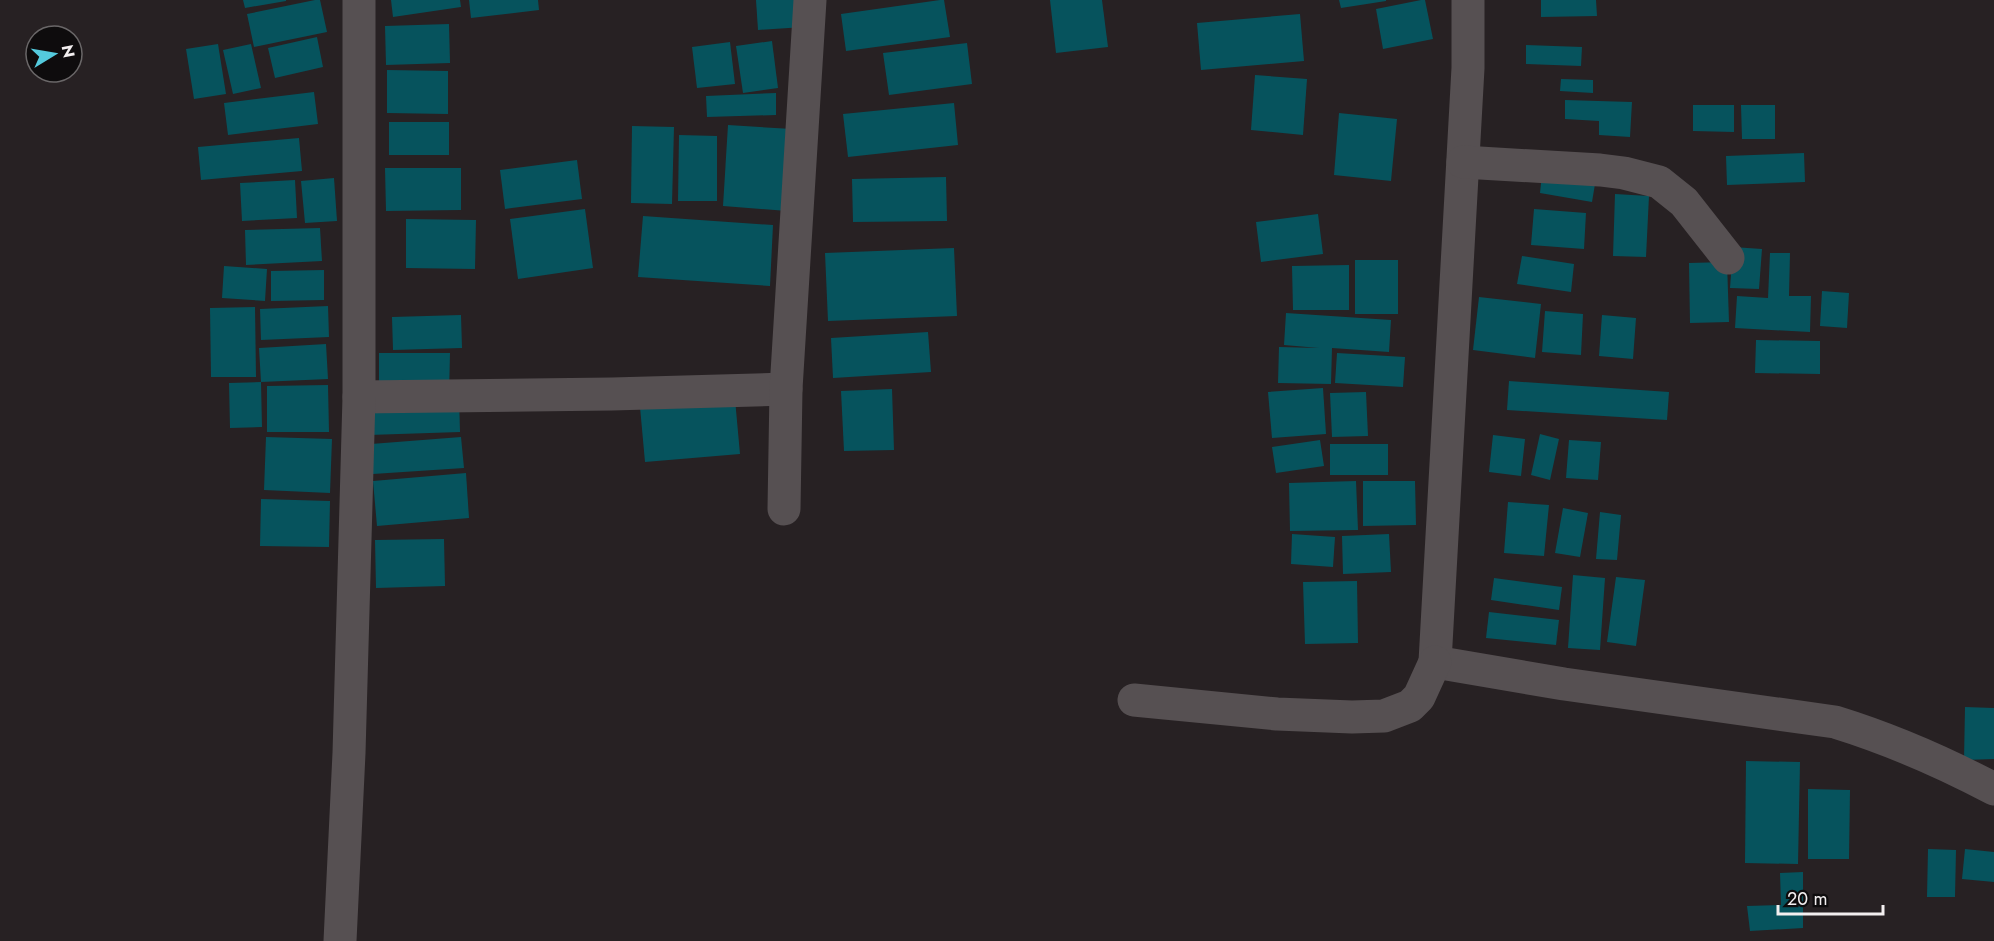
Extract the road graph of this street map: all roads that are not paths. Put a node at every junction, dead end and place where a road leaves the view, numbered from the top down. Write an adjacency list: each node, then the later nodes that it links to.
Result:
1 (359, 0): 7 (street)
2 (810, 0): 6 (street)
3 (1468, 0): 4 (street)
4 (1463, 162): 5 (street); 9 (street)
5 (1728, 258)
6 (786, 389): 7 (street); 8 (street)
7 (359, 397): 12 (street)
8 (784, 509)
9 (1435, 662): 10 (street); 11 (street)
10 (1134, 700)
11 (1994, 789)
12 (340, 941)

